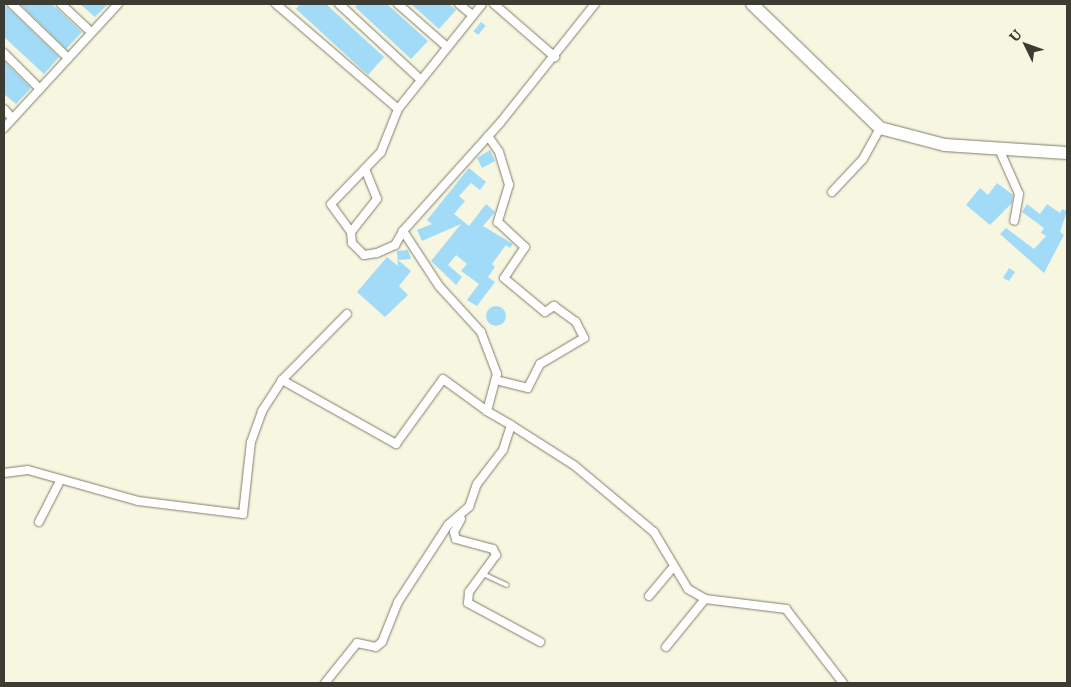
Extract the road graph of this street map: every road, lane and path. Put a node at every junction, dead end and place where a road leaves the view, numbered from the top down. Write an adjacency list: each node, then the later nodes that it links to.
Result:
1 (12, 4): 19 (street)
2 (62, 4): 15 (street)
3 (118, 4): 15 (street)
4 (276, 4): 13 (street)
5 (290, 4): 13 (street)
6 (398, 4): 16 (street)
7 (459, 4): 14 (street)
8 (494, 4): 18 (street)
9 (595, 4): 18 (street)
10 (752, 4): 26 (main road)
11 (343, 5): 20 (street)
12 (479, 5): 14 (street)
13 (283, 11): 23 (street)
14 (472, 15): 16 (street)
15 (92, 32): 19 (street)
16 (446, 46): 20 (street)
17 (4, 53): 21 (street)
18 (554, 57): 27 (street)
19 (68, 58): 21 (street)
20 (420, 79): 23 (street)
21 (40, 89): 24 (street)
22 (4, 109): 24 (street)
23 (398, 109): 30 (street)
24 (12, 118): 25 (street)
25 (4, 128)
26 (880, 128): 28 (main road); 31 (street)
27 (488, 136): 33 (street); 37 (street)
28 (999, 148): 29 (main road); 32 (street)
29 (1067, 153)
30 (366, 169): 34 (street); 34 (street)
31 (832, 192)
32 (1014, 221)
33 (403, 231): 34 (street); 37 (street)
34 (351, 232)
35 (347, 314): 36 (street)
36 (282, 380): 38 (street); 41 (street)
37 (498, 380): 38 (street)
38 (487, 411): 39 (street)
39 (511, 425): 42 (street); 44 (street)
40 (4, 473): 41 (street)
41 (60, 481): 43 (street)
42 (463, 516): 45 (street); 51 (street)
43 (39, 522)
44 (672, 569): 47 (street); 48 (street)
45 (483, 574): 46 (lane); 49 (street)
46 (507, 585)
47 (649, 596)
48 (705, 599): 50 (street); 52 (street)
49 (540, 642)
50 (666, 647)
51 (325, 683)
52 (843, 683)

